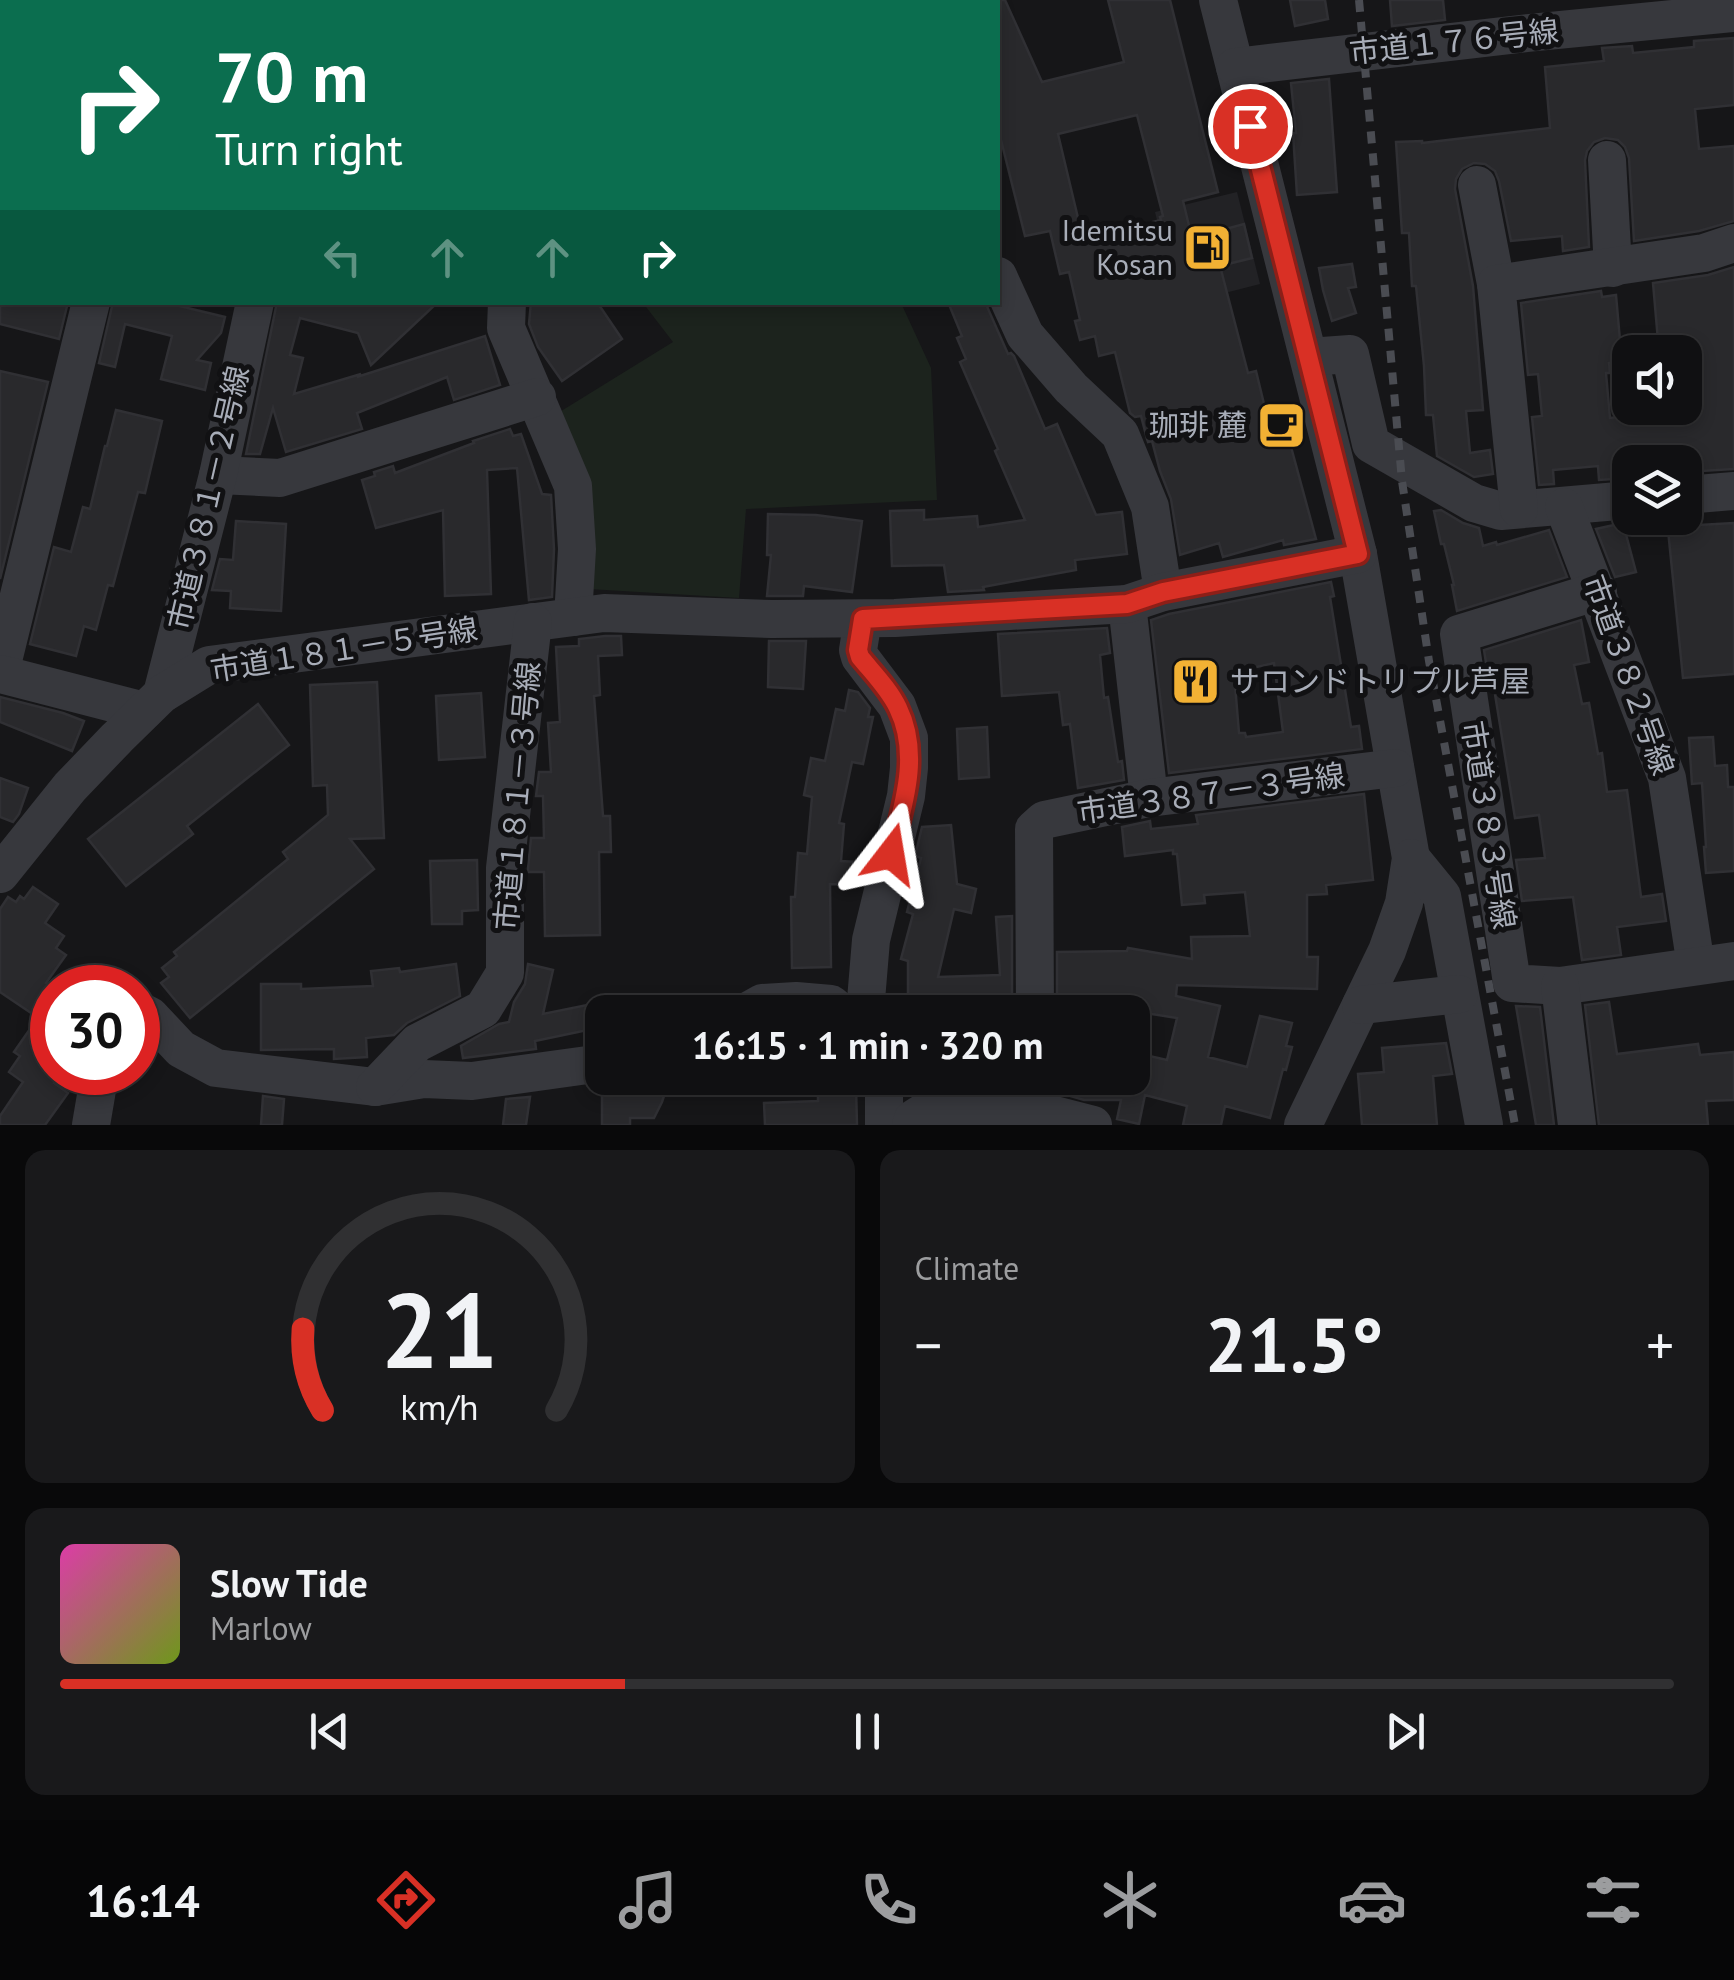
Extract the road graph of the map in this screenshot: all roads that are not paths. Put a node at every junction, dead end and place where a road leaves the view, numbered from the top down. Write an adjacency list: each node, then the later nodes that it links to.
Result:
1 (1218, 0): 4 (street)
2 (1734, 13): 3 (street, 市道１７６号線)
3 (1526, 16): 4 (street, 市道１７６号線)
4 (1235, 67): 14 (street)
5 (1608, 160): 8 (street)
6 (1477, 185): 10 (street)
7 (1734, 243): 8 (street)
8 (1612, 268): 10 (street)
9 (1000, 280): 24 (street)
10 (1496, 284): 21 (street)
11 (90, 305): 28 (street)
12 (253, 305): 16 (street, 市道３８１－２号線)
13 (507, 305): 15 (street)
14 (1309, 357): 21 (street); 22 (street)
15 (536, 397): 16 (street); 25 (street)
16 (218, 475): 29 (street, 市道３８１－２号線)
17 (1734, 490): 18 (street)
18 (1702, 493)
19 (1612, 502): 20 (street)
20 (1564, 506): 21 (street); 23 (street, 市道３８２号線)
21 (1519, 510)
22 (1358, 554): 24 (street, 市道１８１－５号線); 30 (street)
23 (1598, 592): 35 (street, 市道３８２号線); 36 (street, 市道３８３号線)
24 (1145, 598): 26 (street, 市道１８１－５号線); 31 (street)
25 (572, 617): 26 (street, 市道１８１－５号線); 27 (street, 市道１８１－５号線)
26 (863, 619): 38 (street)
27 (533, 622): 29 (street, 市道１８１－５号線); 43 (street, 市道１８１－３号線)
28 (0, 674): 29 (street)
29 (153, 703): 33 (street, 市道１８１－５号線)
30 (1395, 768): 31 (street, 市道３８７－３号線); 32 (street)
31 (1148, 798): 39 (street, 市道３８７－３号線)
32 (1411, 858): 37 (street); 40 (street)
33 (0, 874)
34 (1734, 961): 35 (street)
35 (1696, 966): 36 (street)
36 (1560, 986): 54 (street)
37 (1459, 994): 40 (street); 53 (street)
38 (866, 995)
39 (1035, 995)
40 (1361, 1004): 52 (street)
41 (160, 1027): 43 (street)
42 (585, 1066): 43 (street)
43 (375, 1088)
44 (96, 1095): 48 (street)
45 (884, 1095): 49 (street)
46 (1034, 1095): 50 (street)
47 (1037, 1095): 51 (street)
48 (91, 1125)
49 (884, 1125)
50 (911, 1125)
51 (1093, 1125)
52 (1303, 1125)
53 (1484, 1125)
54 (1577, 1125)

